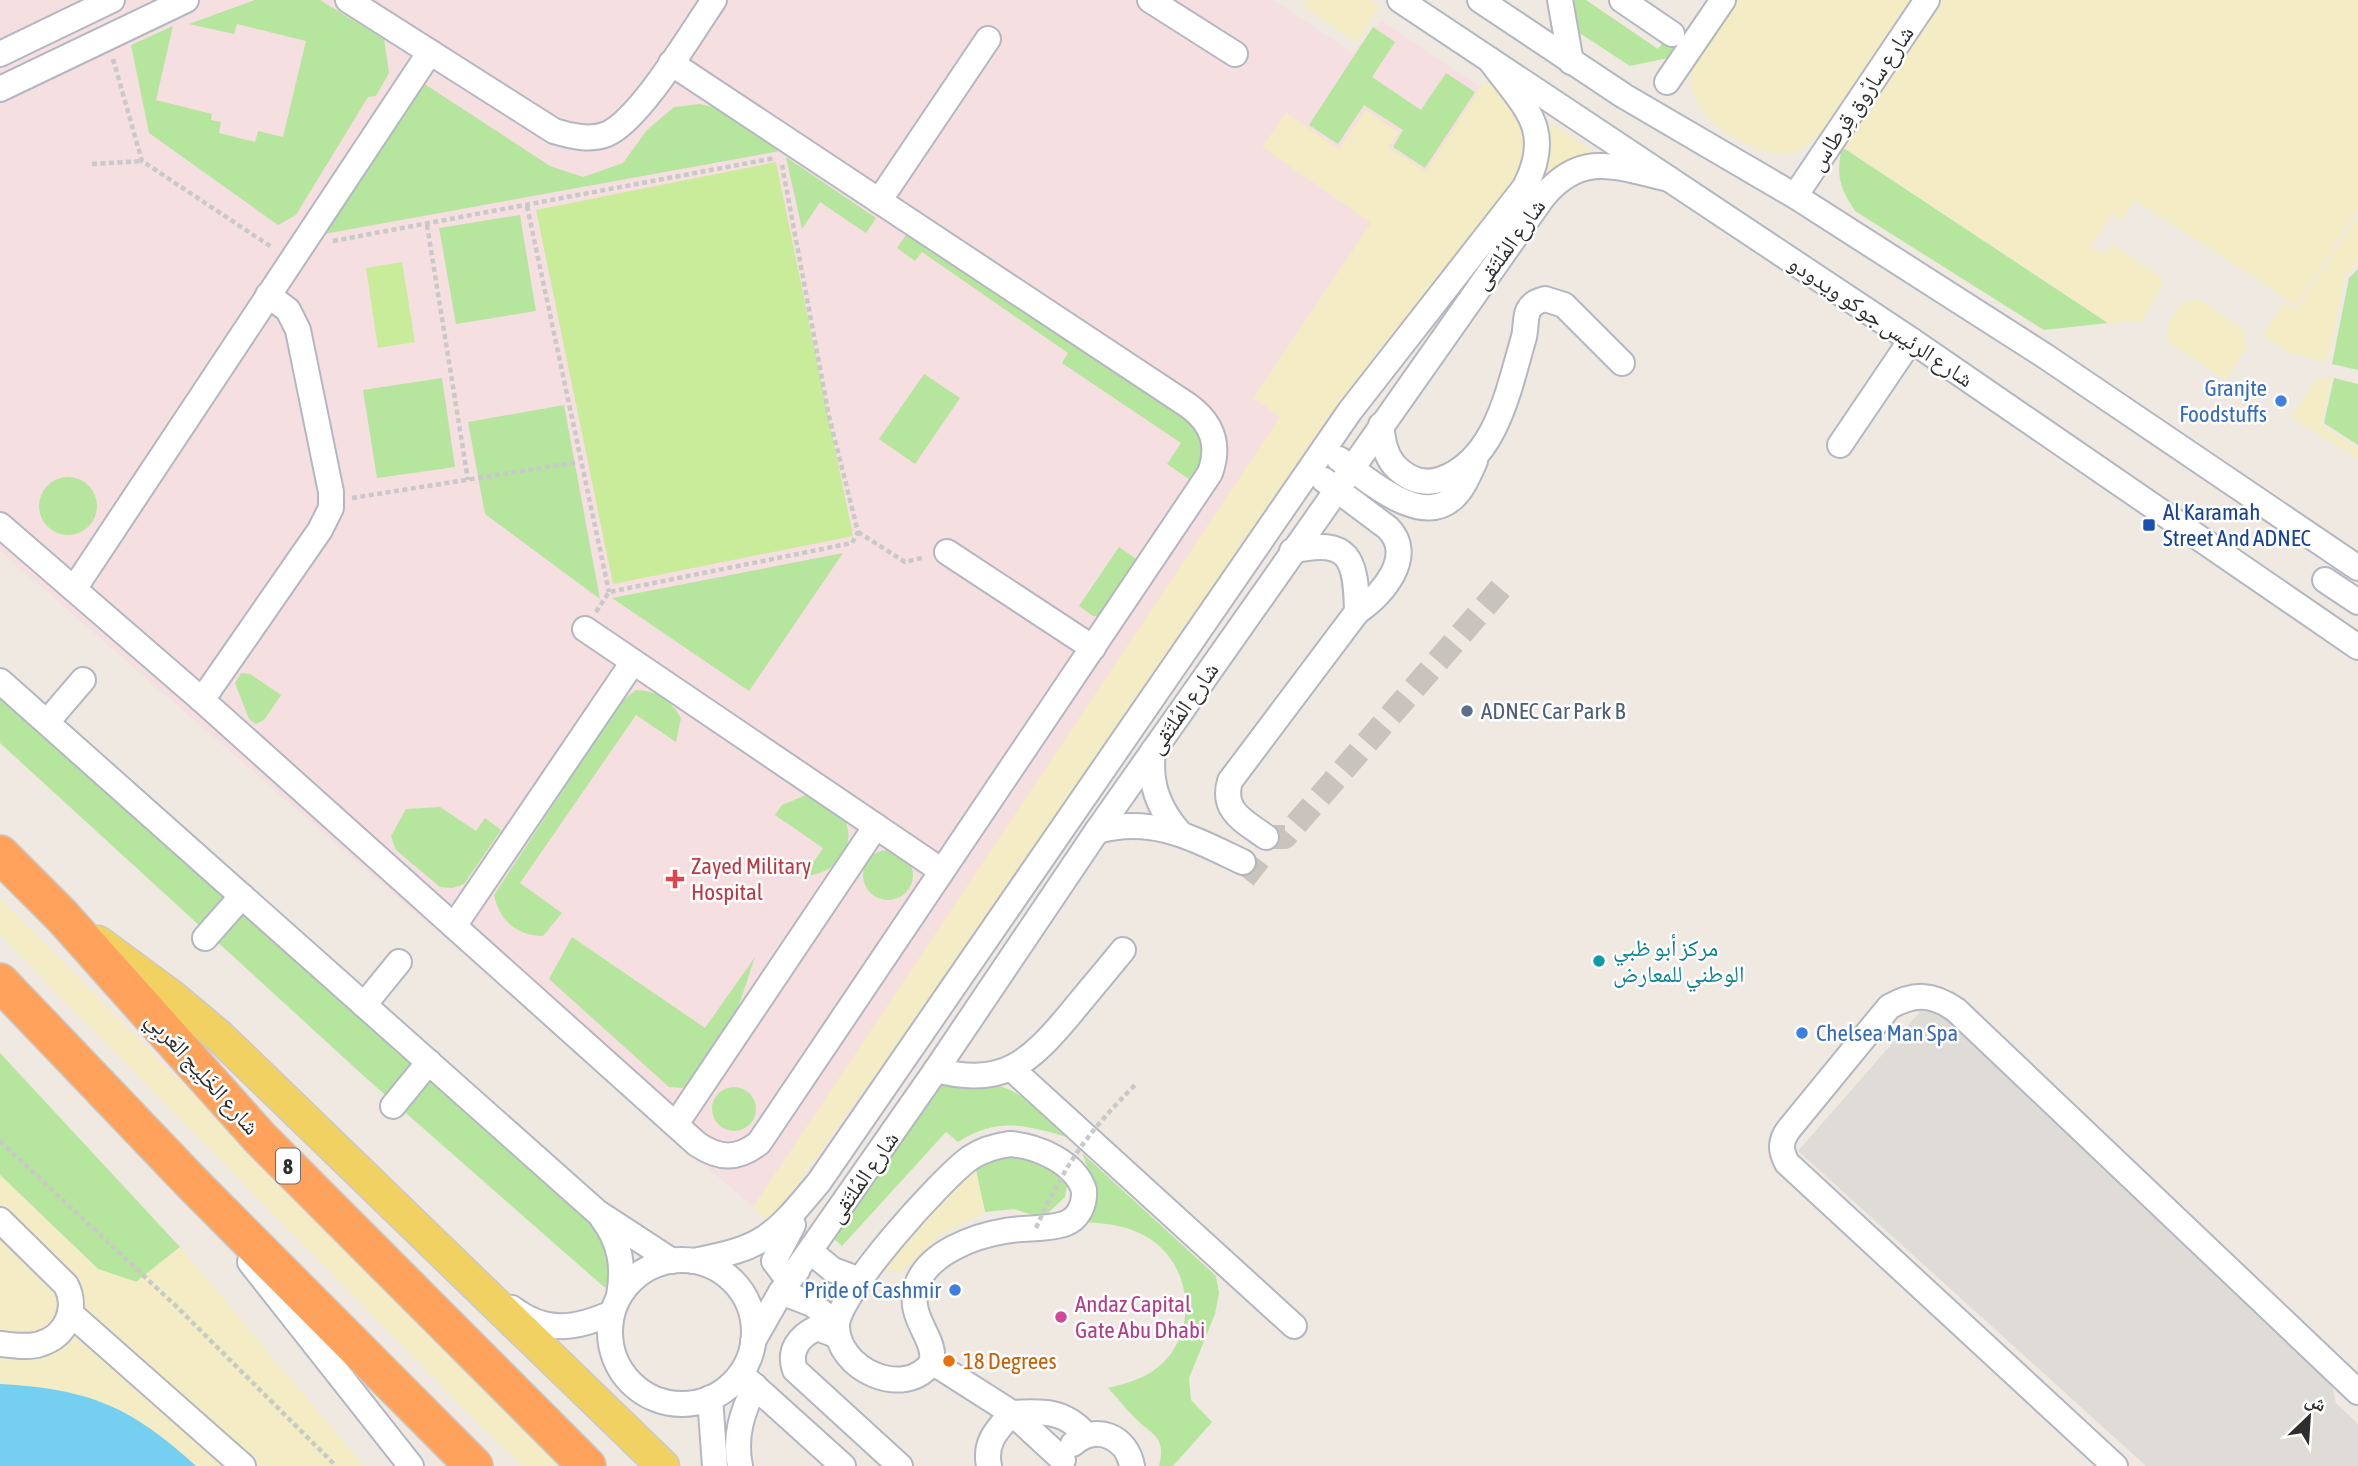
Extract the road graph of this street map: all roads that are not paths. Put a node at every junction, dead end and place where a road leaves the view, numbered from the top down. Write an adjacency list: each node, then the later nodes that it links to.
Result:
1 (112, 0): 15 (street)
2 (186, 0): 21 (street)
3 (348, 0): 14 (street)
4 (714, 0): 19 (street)
5 (1150, 0): 16 (street)
6 (1400, 0): 17 (street, شارع الرئيس جوكو ويدودو)
7 (1480, 0): 18 (street)
8 (1560, 0): 18 (street)
9 (1622, 0): 12 (street)
10 (1723, 0): 20 (street)
11 (1927, 0): 23 (street, شارع سارُوق قِرطاس)
12 (1672, 34)
13 (988, 39): 24 (street)
14 (430, 52): 19 (street); 25 (street)
15 (0, 54)
16 (1234, 54)
17 (1490, 60): 22 (street, شارع الرئيس جوكو ويدودو); 30 (street, شارع المُلتَقى)
18 (1572, 62): 23 (street)
19 (671, 63): 24 (street)
20 (1667, 82)
21 (0, 89)
22 (1669, 179): 26 (street, شارع الرئيس جوكو ويدودو); 28 (street, شارع المُلتَقى)
23 (1795, 196): 38 (street)
24 (879, 201): 45 (street)
25 (268, 295): 40 (street); 49 (street)
26 (1910, 340): 29 (street); 44 (street, شارع الرئيس جوكو ويدودو)
27 (1614, 367): 31 (street)
28 (1381, 425): 31 (street); 32 (street, شارع المُلتَقى)
29 (1840, 445)
30 (1324, 449): 32 (street); 33 (street, شارع المُلتَقى)
31 (1476, 457): 32 (street)
32 (1351, 467): 34 (street, شارع المُلتَقى)
33 (1310, 469): 34 (street); 72 (street, شارع المُلتَقى)
34 (1336, 489): 36 (street, شارع المُلتَقى); 42 (street)
35 (0, 525): 40 (street)
36 (1292, 551): 42 (street); 51 (street, شارع المُلتَقى)
37 (947, 552): 45 (street)
38 (2358, 568)
39 (2325, 580): 41 (street)
40 (74, 589): 49 (street)
41 (2358, 602)
42 (1357, 612): 55 (street)
43 (585, 629): 46 (street)
44 (2358, 647)
45 (1093, 648): 58 (street)
46 (633, 662): 52 (street); 61 (street)
47 (83, 680): 50 (street)
48 (0, 681): 50 (street)
49 (202, 701): 61 (street)
50 (47, 722): 59 (street)
51 (1153, 751): 53 (street, شارع المُلتَقى); 54 (street)
52 (876, 826): 58 (street); 71 (street)
53 (1097, 831): 54 (street); 69 (street, شارع المُلتَقى)
54 (1179, 832): 57 (street)
55 (1266, 837)
56 (0, 855): 60 (highway, شارع الخَلِيج العَربِي / 8)
57 (1243, 862)
58 (942, 871): 71 (street)
59 (242, 896): 62 (street); 66 (street)
60 (62, 916): 76 (main road); 97 (highway, شارع الخَلِيج العَربِي / 8)
61 (454, 926): 71 (street)
62 (205, 938)
63 (1123, 950): 68 (street)
64 (399, 962): 66 (street)
65 (0, 982): 73 (highway)
66 (364, 1005): 67 (street)
67 (429, 1062): 70 (street); 74 (street)
68 (1012, 1069): 69 (street); 83 (street)
69 (936, 1070): 78 (street, شارع المُلتَقى)
70 (393, 1106)
71 (676, 1124)
72 (819, 1182): 77 (street, شارع المُلتَقى); 78 (street)
73 (194, 1185): 95 (street); 96 (highway)
74 (597, 1212): 77 (street); 81 (street)
75 (0, 1220): 82 (street)
76 (447, 1260): 81 (street); 98 (main road)
77 (682, 1261): 81 (street); 85 (street)
78 (804, 1262): 79 (street); 80 (street, شارع المُلتَقى)
79 (860, 1280): 84 (street); 87 (street)
80 (782, 1292): 84 (street); 85 (street, شارع المُلتَقى)
81 (615, 1305): 90 (street)
82 (70, 1313): 86 (street); 94 (street)
83 (1294, 1326)
84 (838, 1330): 87 (street); 102 (street)
85 (753, 1341): 88 (street)
86 (0, 1344)
87 (932, 1362): 91 (street)
88 (748, 1380): 90 (street); 100 (street); 101 (street)
89 (2358, 1392): 105 (street)
90 (710, 1398): 99 (street)
91 (1012, 1413): 92 (street); 93 (street); 103 (street)
92 (1086, 1435): 93 (street); 104 (street)
93 (1063, 1463)
94 (243, 1466)
95 (411, 1466)
96 (474, 1466)
97 (587, 1466)
98 (663, 1466)
99 (715, 1466)
100 (740, 1466)
101 (843, 1466)
102 (900, 1466)
103 (989, 1466)
104 (1132, 1466)
105 (2115, 1466)

